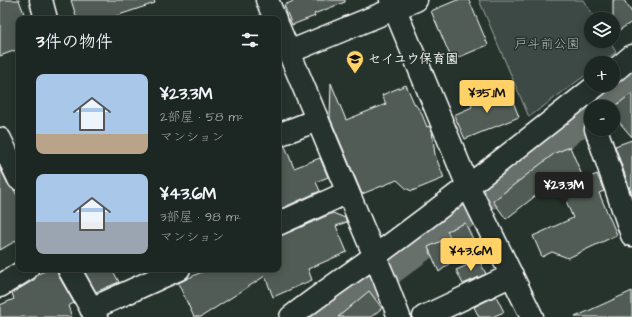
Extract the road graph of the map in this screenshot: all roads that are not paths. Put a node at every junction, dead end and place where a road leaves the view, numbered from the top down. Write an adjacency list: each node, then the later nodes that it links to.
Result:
1 (41, 0): 4 (street)
2 (416, 0): 3 (street)
3 (393, 4): 6 (street); 15 (street)
4 (45, 16)
5 (281, 36): 6 (street)
6 (289, 52): 10 (street)
7 (632, 56): 8 (street)
8 (620, 66)
9 (591, 98): 15 (street)
10 (317, 120): 11 (street); 16 (street)
11 (281, 134)
12 (598, 136): 18 (street)
13 (0, 139): 14 (street)
14 (16, 173)
15 (468, 186): 19 (street); 23 (street)
16 (348, 192): 17 (street); 19 (street)
17 (281, 223)
18 (632, 235)
19 (379, 267): 26 (street); 27 (street)
20 (22, 272): 24 (street)
21 (71, 272): 25 (street)
22 (173, 272): 25 (street)
23 (512, 275): 28 (street); 29 (street)
24 (0, 286)
25 (93, 313)
26 (292, 317)
27 (399, 317)
28 (424, 317)
29 (532, 317)

